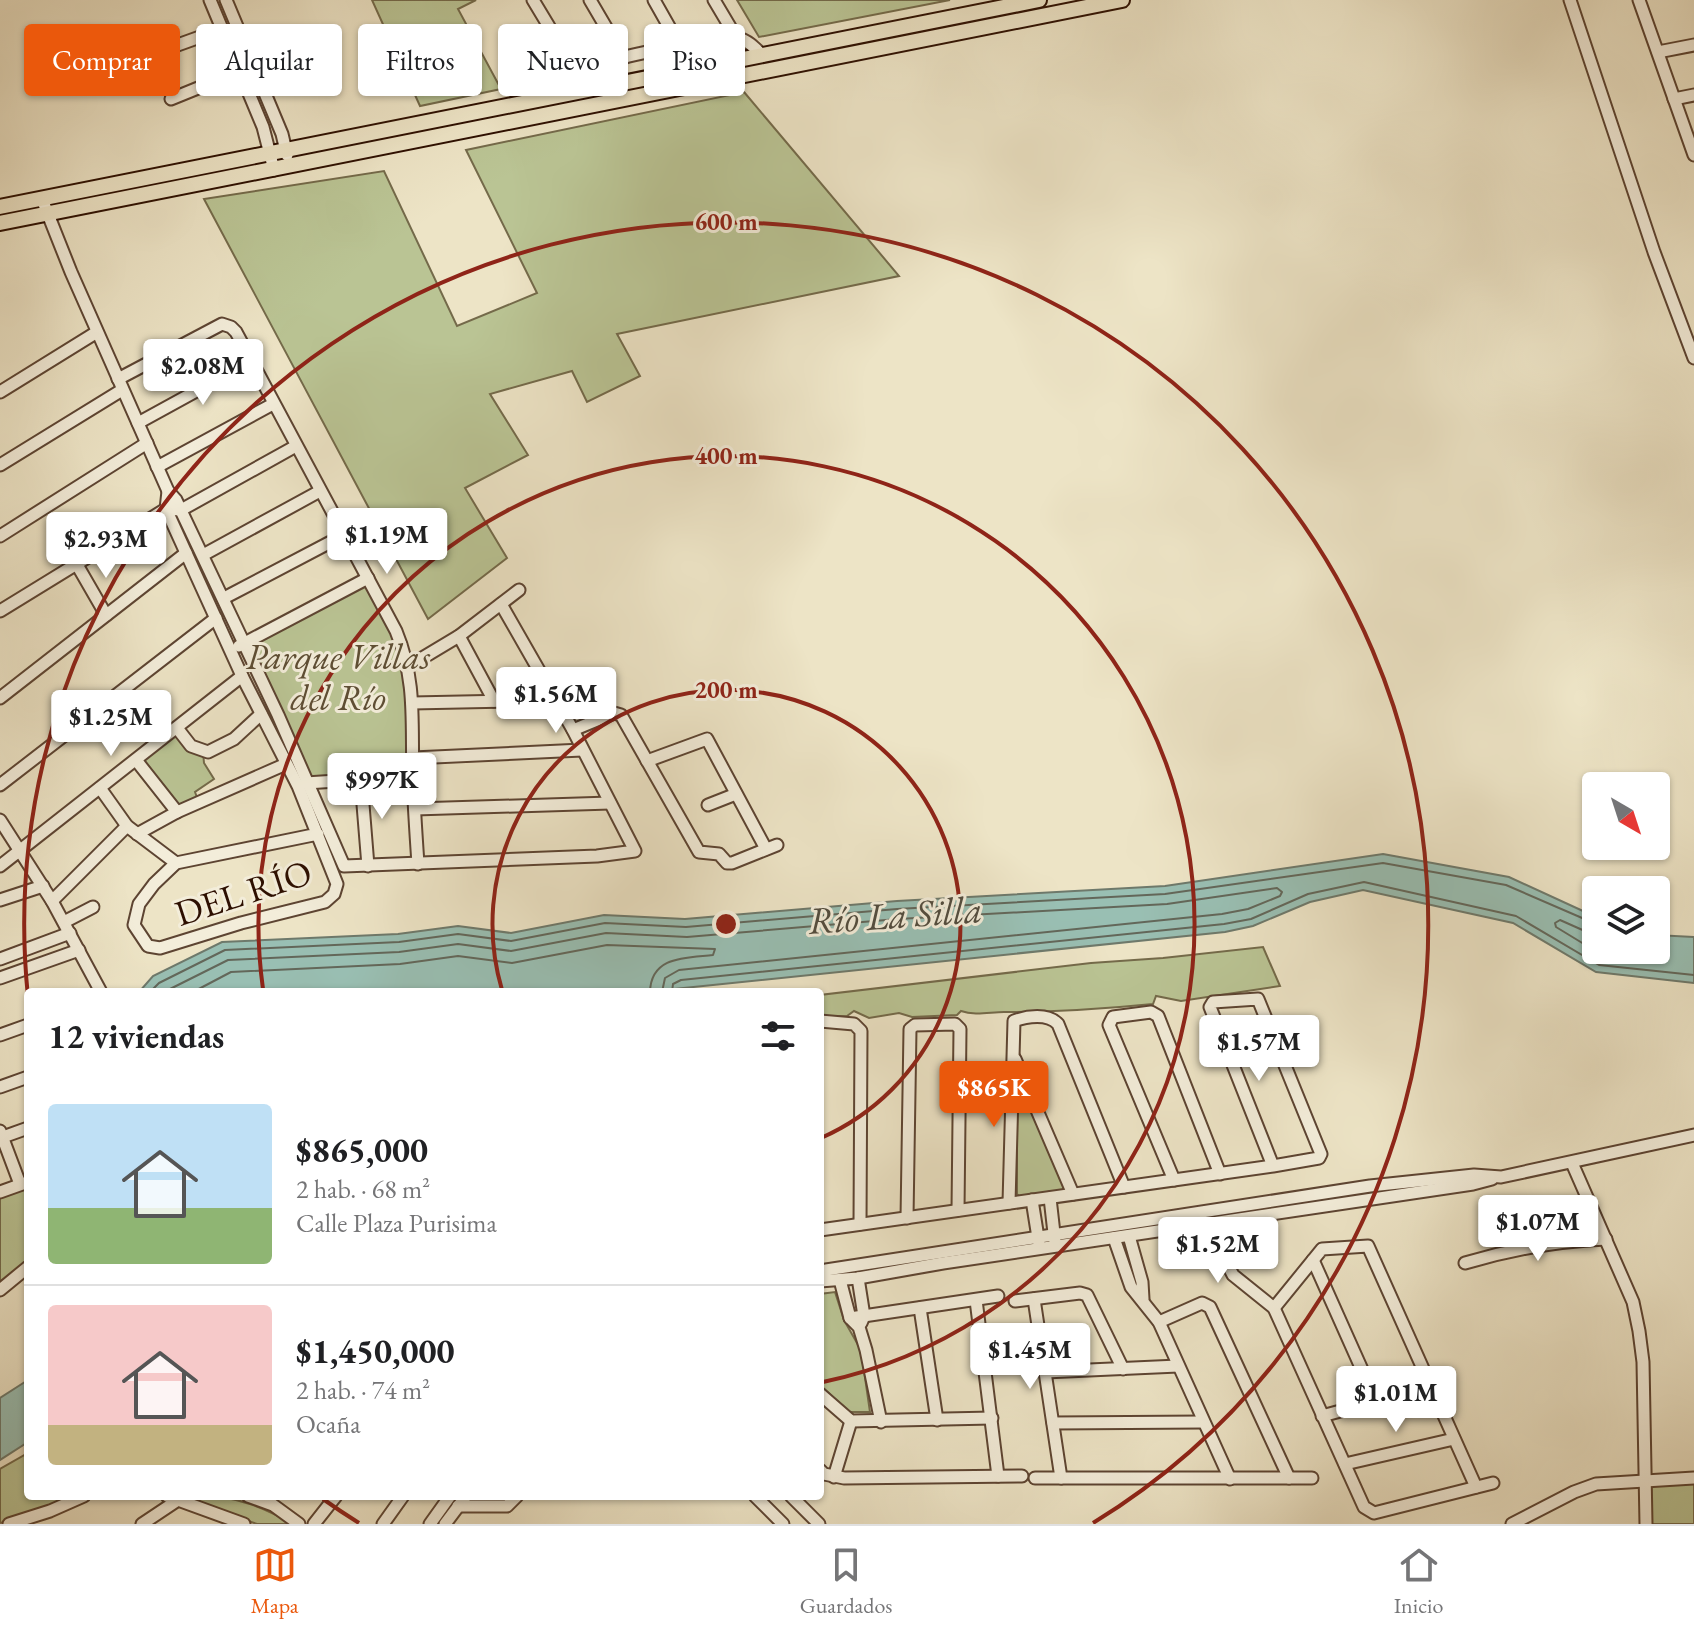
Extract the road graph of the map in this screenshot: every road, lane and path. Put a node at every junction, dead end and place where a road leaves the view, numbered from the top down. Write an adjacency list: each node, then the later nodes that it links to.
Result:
1 (210, 0): 13 (street)
2 (226, 0): 32 (street)
3 (533, 0): 14 (street)
4 (590, 0): 15 (street)
5 (654, 0): 16 (street)
6 (714, 0): 17 (street)
7 (1036, 0): 12 (street); 20 (main road)
8 (1122, 0): 12 (main road)
9 (1570, 0): 39 (street)
10 (1653, 0): 11 (street)
11 (1639, 1): 21 (street)
12 (1037, 18): 23 (main road)
13 (220, 24)
14 (547, 24)
15 (604, 24)
16 (668, 24)
17 (728, 24)
18 (745, 42): 22 (street)
19 (1694, 45): 21 (street)
20 (802, 49): 22 (main road); 23 (main road)
21 (1658, 52): 30 (street)
22 (763, 56): 24 (main road)
23 (759, 74): 33 (main road)
24 (628, 81)
25 (196, 89): 29 (street)
26 (1694, 95): 30 (street)
27 (252, 96): 32 (street)
28 (552, 96): 32 (main road)
29 (171, 99)
30 (1674, 99): 31 (street)
31 (1693, 150)
32 (278, 152): 33 (street); 34 (main road)
33 (281, 169): 36 (main road)
34 (42, 199): 35 (main road); 36 (street)
35 (0, 207)
36 (47, 214): 37 (main road); 38 (street)
37 (0, 223)
38 (97, 332): 41 (street); 42 (street)
39 (1694, 358)
40 (251, 361): 41 (street); 43 (street); 44 (street)
41 (120, 384): 44 (street); 47 (street)
42 (0, 392)
43 (273, 404): 46 (street); 48 (street)
44 (138, 423): 45 (street)
45 (147, 443): 48 (street); 54 (street)
46 (296, 446): 50 (street); 52 (street)
47 (0, 465)
48 (157, 467): 49 (street)
49 (168, 491): 51 (street); 52 (street)
50 (320, 491): 53 (street); 56 (street)
51 (166, 509): 52 (street); 55 (street); 57 (street)
52 (181, 510): 56 (street)
53 (344, 535): 58 (street); 60 (street)
54 (0, 536)
55 (186, 553): 63 (street); 64 (street)
56 (203, 555): 60 (street)
57 (76, 563): 62 (street); 63 (street)
58 (368, 578): 66 (street); 68 (street)
59 (519, 590): 61 (street)
60 (224, 598): 66 (street)
61 (501, 604): 65 (street); 71 (street)
62 (0, 611)
63 (106, 615): 70 (street)
64 (216, 618): 67 (street); 85 (street)
65 (459, 636): 68 (street); 72 (street)
66 (245, 643): 67 (street); 84 (street)
67 (231, 650): 69 (street)
68 (409, 666): 73 (street)
69 (242, 676): 74 (street); 75 (street)
70 (0, 698)
71 (556, 700): 72 (street); 76 (street)
72 (494, 701): 73 (street)
73 (412, 703): 78 (street)
74 (261, 714): 75 (street); 81 (street)
75 (177, 728): 79 (street)
76 (573, 730): 77 (street); 80 (street)
77 (582, 750): 78 (street); 88 (street)
78 (413, 758): 82 (street)
79 (136, 760): 86 (street); 91 (street)
80 (647, 761): 87 (street); 87 (street)
81 (286, 764): 84 (street); 91 (street)
82 (413, 776): 83 (street); 90 (street)
83 (361, 780): 84 (street); 101 (street)
84 (303, 784): 95 (street); 101 (street)
85 (0, 785)
86 (100, 788): 94 (street); 97 (street)
87 (736, 794): 89 (street)
88 (610, 803): 90 (street); 99 (street)
89 (708, 805)
90 (415, 809): 99 (street)
91 (177, 812): 93 (street)
92 (0, 820): 97 (street)
93 (154, 825): 94 (street); 96 (street)
94 (132, 830): 96 (street); 104 (street)
95 (318, 834): 98 (street); 98 (street, DEL RÍO)
96 (157, 847): 98 (street)
97 (20, 850): 100 (street); 102 (street)
98 (176, 863)
99 (418, 864): 101 (street)
100 (0, 866)
101 (368, 866)
102 (43, 886): 103 (street); 104 (street)
103 (0, 900)
104 (52, 901): 106 (street)
105 (93, 907): 106 (street)
106 (67, 928): 107 (street); 108 (street)
107 (79, 950): 109 (street); 110 (street)
108 (0, 959)
109 (0, 978)
110 (99, 988)
111 (824, 1021): 134 (street)
112 (24, 1026): 113 (street)
113 (0, 1035)
114 (1014, 1055): 126 (street); 128 (street); 131 (street)
115 (24, 1078): 116 (street)
116 (0, 1087)
117 (24, 1129): 118 (street)
118 (1, 1135): 125 (street)
119 (1694, 1135): 120 (street)
120 (1572, 1163): 123 (street); 139 (street)
121 (1273, 1166): 121 (street); 122 (street)
122 (1220, 1174): 124 (street); 124 (street)
123 (1501, 1177): 135 (street); 140 (street)
124 (1174, 1180): 126 (street)
125 (24, 1183): 127 (street)
126 (1124, 1187): 128 (street)
127 (0, 1192)
128 (1073, 1194): 129 (street)
129 (1050, 1198): 130 (street); 140 (street)
130 (1032, 1200): 131 (street); 141 (street)
131 (1009, 1203): 132 (street)
132 (958, 1210): 133 (street); 133 (street)
133 (907, 1218): 134 (street)
134 (860, 1224): 136 (street)
135 (1207, 1225): 137 (street); 156 (street)
136 (824, 1229)
137 (1129, 1236): 138 (street); 152 (street)
138 (1114, 1238): 140 (street); 152 (street)
139 (1606, 1239): 143 (street); 183 (street)
140 (1055, 1240): 141 (street)
141 (1039, 1243): 145 (street); 146 (street)
142 (1313, 1260): 156 (street); 162 (street); 164 (street)
143 (1465, 1263)
144 (24, 1270): 149 (street)
145 (824, 1271)
146 (858, 1278): 147 (street); 157 (street)
147 (840, 1280): 148 (street); 157 (street)
148 (824, 1281)
149 (0, 1290)
150 (998, 1296): 153 (street)
151 (1034, 1299): 154 (street); 160 (street); 161 (street)
152 (1143, 1299): 158 (street)
153 (976, 1300): 155 (street); 166 (street)
154 (1015, 1301)
155 (920, 1308): 157 (street); 167 (street)
156 (1274, 1308): 165 (street)
157 (857, 1320): 169 (street)
158 (1159, 1322): 159 (street); 178 (street)
159 (1178, 1366): 160 (street); 170 (street)
160 (1123, 1369): 161 (street)
161 (1045, 1372): 171 (street)
162 (1432, 1386): 164 (street); 172 (street)
163 (824, 1397): 168 (street)
164 (1376, 1401): 165 (street)
165 (1322, 1416): 173 (street)
166 (992, 1418): 167 (street); 175 (street)
167 (937, 1420): 169 (street)
168 (851, 1421): 169 (street); 176 (street)
169 (881, 1422)
170 (1203, 1422): 171 (street); 181 (street)
171 (1053, 1423): 177 (street)
172 (1454, 1439): 173 (street); 184 (street)
173 (1345, 1464): 184 (street)
174 (824, 1472): 176 (street)
175 (998, 1476): 176 (street); 177 (street)
176 (834, 1477)
177 (1061, 1478): 181 (street)
178 (1289, 1478): 179 (street); 181 (street)
179 (1312, 1478)
180 (1694, 1478): 183 (street)
181 (1230, 1479)
182 (1493, 1483): 184 (street)
183 (1645, 1483): 206 (street); 207 (street)
184 (1476, 1487)
185 (75, 1500): 197 (street)
186 (172, 1500): 198 (street)
187 (180, 1500): 196 (street)
188 (266, 1500): 199 (street)
189 (333, 1500): 200 (street)
190 (400, 1500): 201 (street)
191 (447, 1500): 202 (street)
192 (513, 1500): 195 (street)
193 (759, 1500): 204 (street)
194 (795, 1500): 205 (street)
195 (462, 1501): 203 (street)
196 (239, 1523)
197 (9, 1524)
198 (142, 1524)
199 (299, 1524)
200 (314, 1524)
201 (383, 1524)
202 (430, 1524)
203 (445, 1524)
204 (783, 1524)
205 (819, 1524)
206 (1512, 1524)
207 (1646, 1524)

